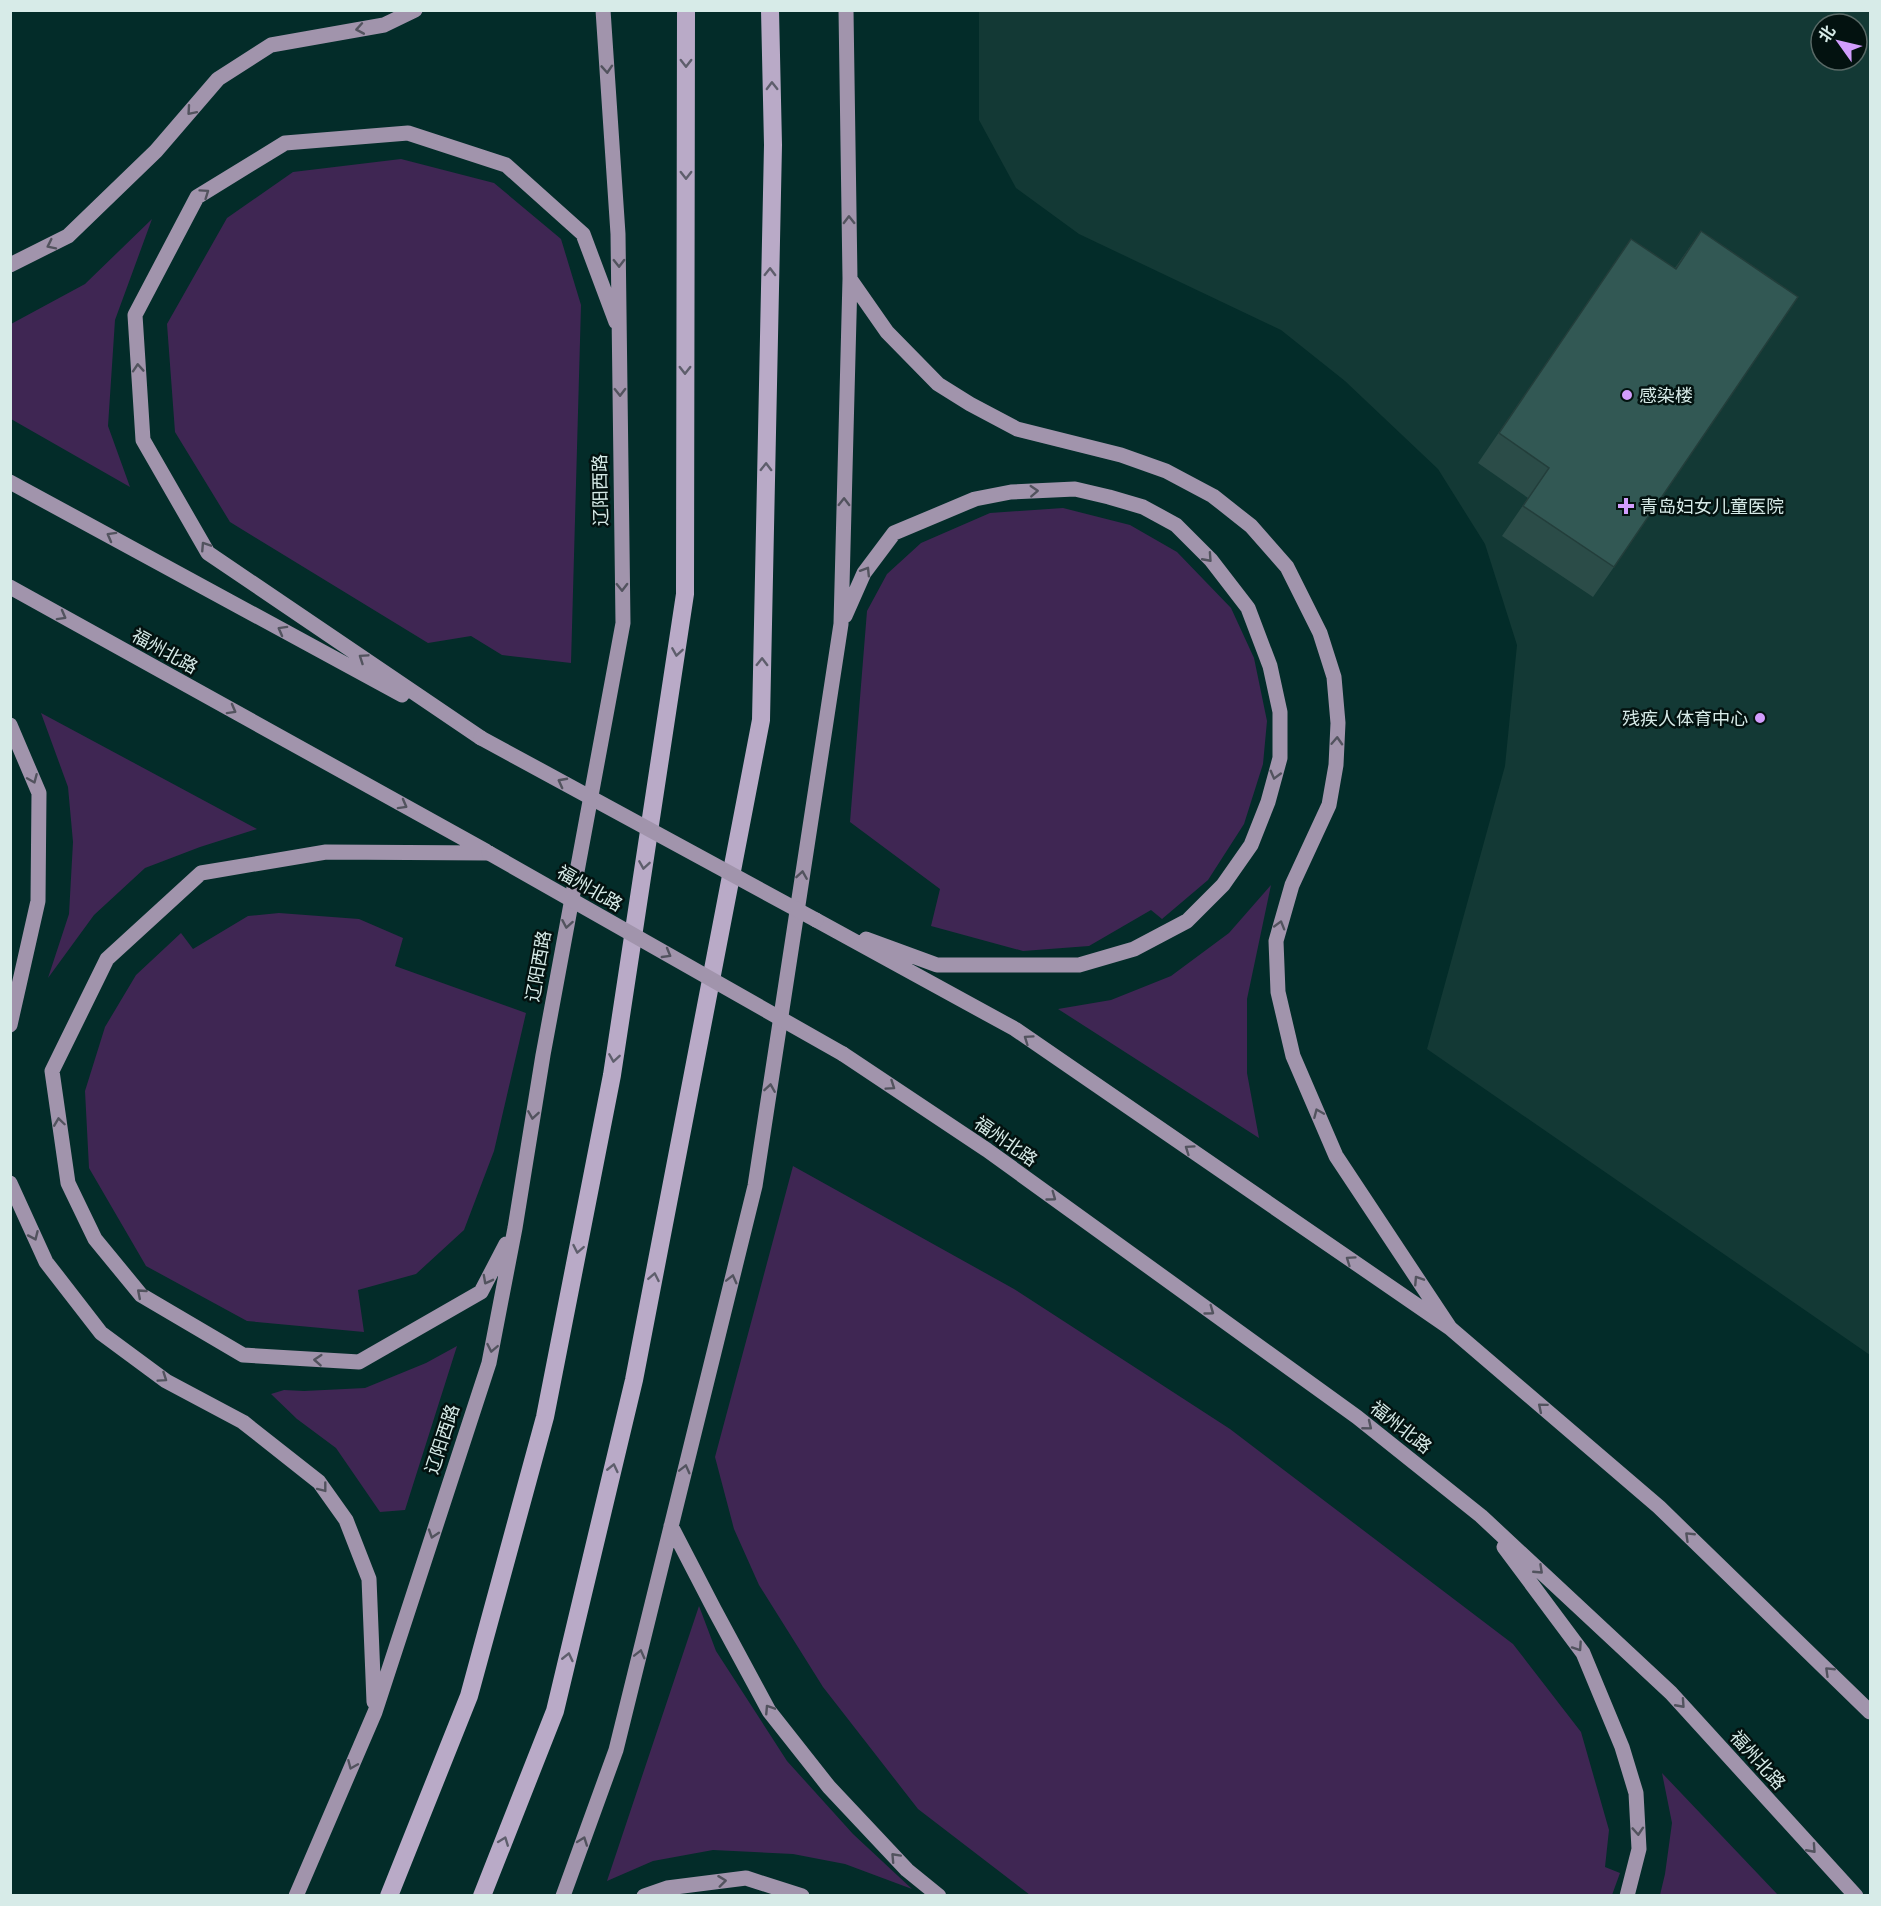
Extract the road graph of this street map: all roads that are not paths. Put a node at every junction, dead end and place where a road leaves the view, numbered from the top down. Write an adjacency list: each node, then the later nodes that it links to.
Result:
1 (415, 10): 6 (main road, one-way to 6)
2 (603, 10): 8 (main road, 辽阳西路, one-way to 8)
3 (686, 10): 25 (highway, one-way to 25)
4 (770, 10): 26 (highway, one-way to 4)
5 (846, 10): 7 (main road, one-way to 5)
6 (10, 265)
7 (850, 279): 11 (main road, one-way to 7); 19 (main road, one-way to 7)
8 (620, 333): 13 (main road, one-way to 8); 18 (main road, 辽阳西路, one-way to 18)
9 (10, 482): 13 (main road, one-way to 9)
10 (10, 587): 14 (main road, 福州北路, one-way to 14)
11 (841, 624): 15 (main road, one-way to 15); 21 (main road, one-way to 11)
12 (10, 725): 16 (main road, one-way to 16)
13 (481, 738): 15 (main road, one-way to 13, bridge)
14 (489, 853): 18 (main road, one-way to 14); 20 (main road, 福州北路, one-way to 20, bridge)
15 (816, 920): 19 (main road, one-way to 15)
16 (10, 1025)
17 (10, 1182): 22 (main road, one-way to 22)
18 (514, 1228): 22 (main road, 辽阳西路, one-way to 22)
19 (1450, 1328): 23 (main road, one-way to 19)
20 (1481, 1516): 31 (main road, one-way to 31); 32 (main road, 福州北路, one-way to 32)
21 (671, 1526): 27 (main road, one-way to 21); 30 (main road, one-way to 21)
22 (375, 1712): 24 (main road, 辽阳西路, one-way to 24)
23 (1870, 1712)
24 (296, 1896)
25 (389, 1896)
26 (482, 1896)
27 (563, 1896)
28 (644, 1896): 29 (main road, one-way to 29)
29 (802, 1896)
30 (939, 1896)
31 (1627, 1896)
32 (1856, 1896)

